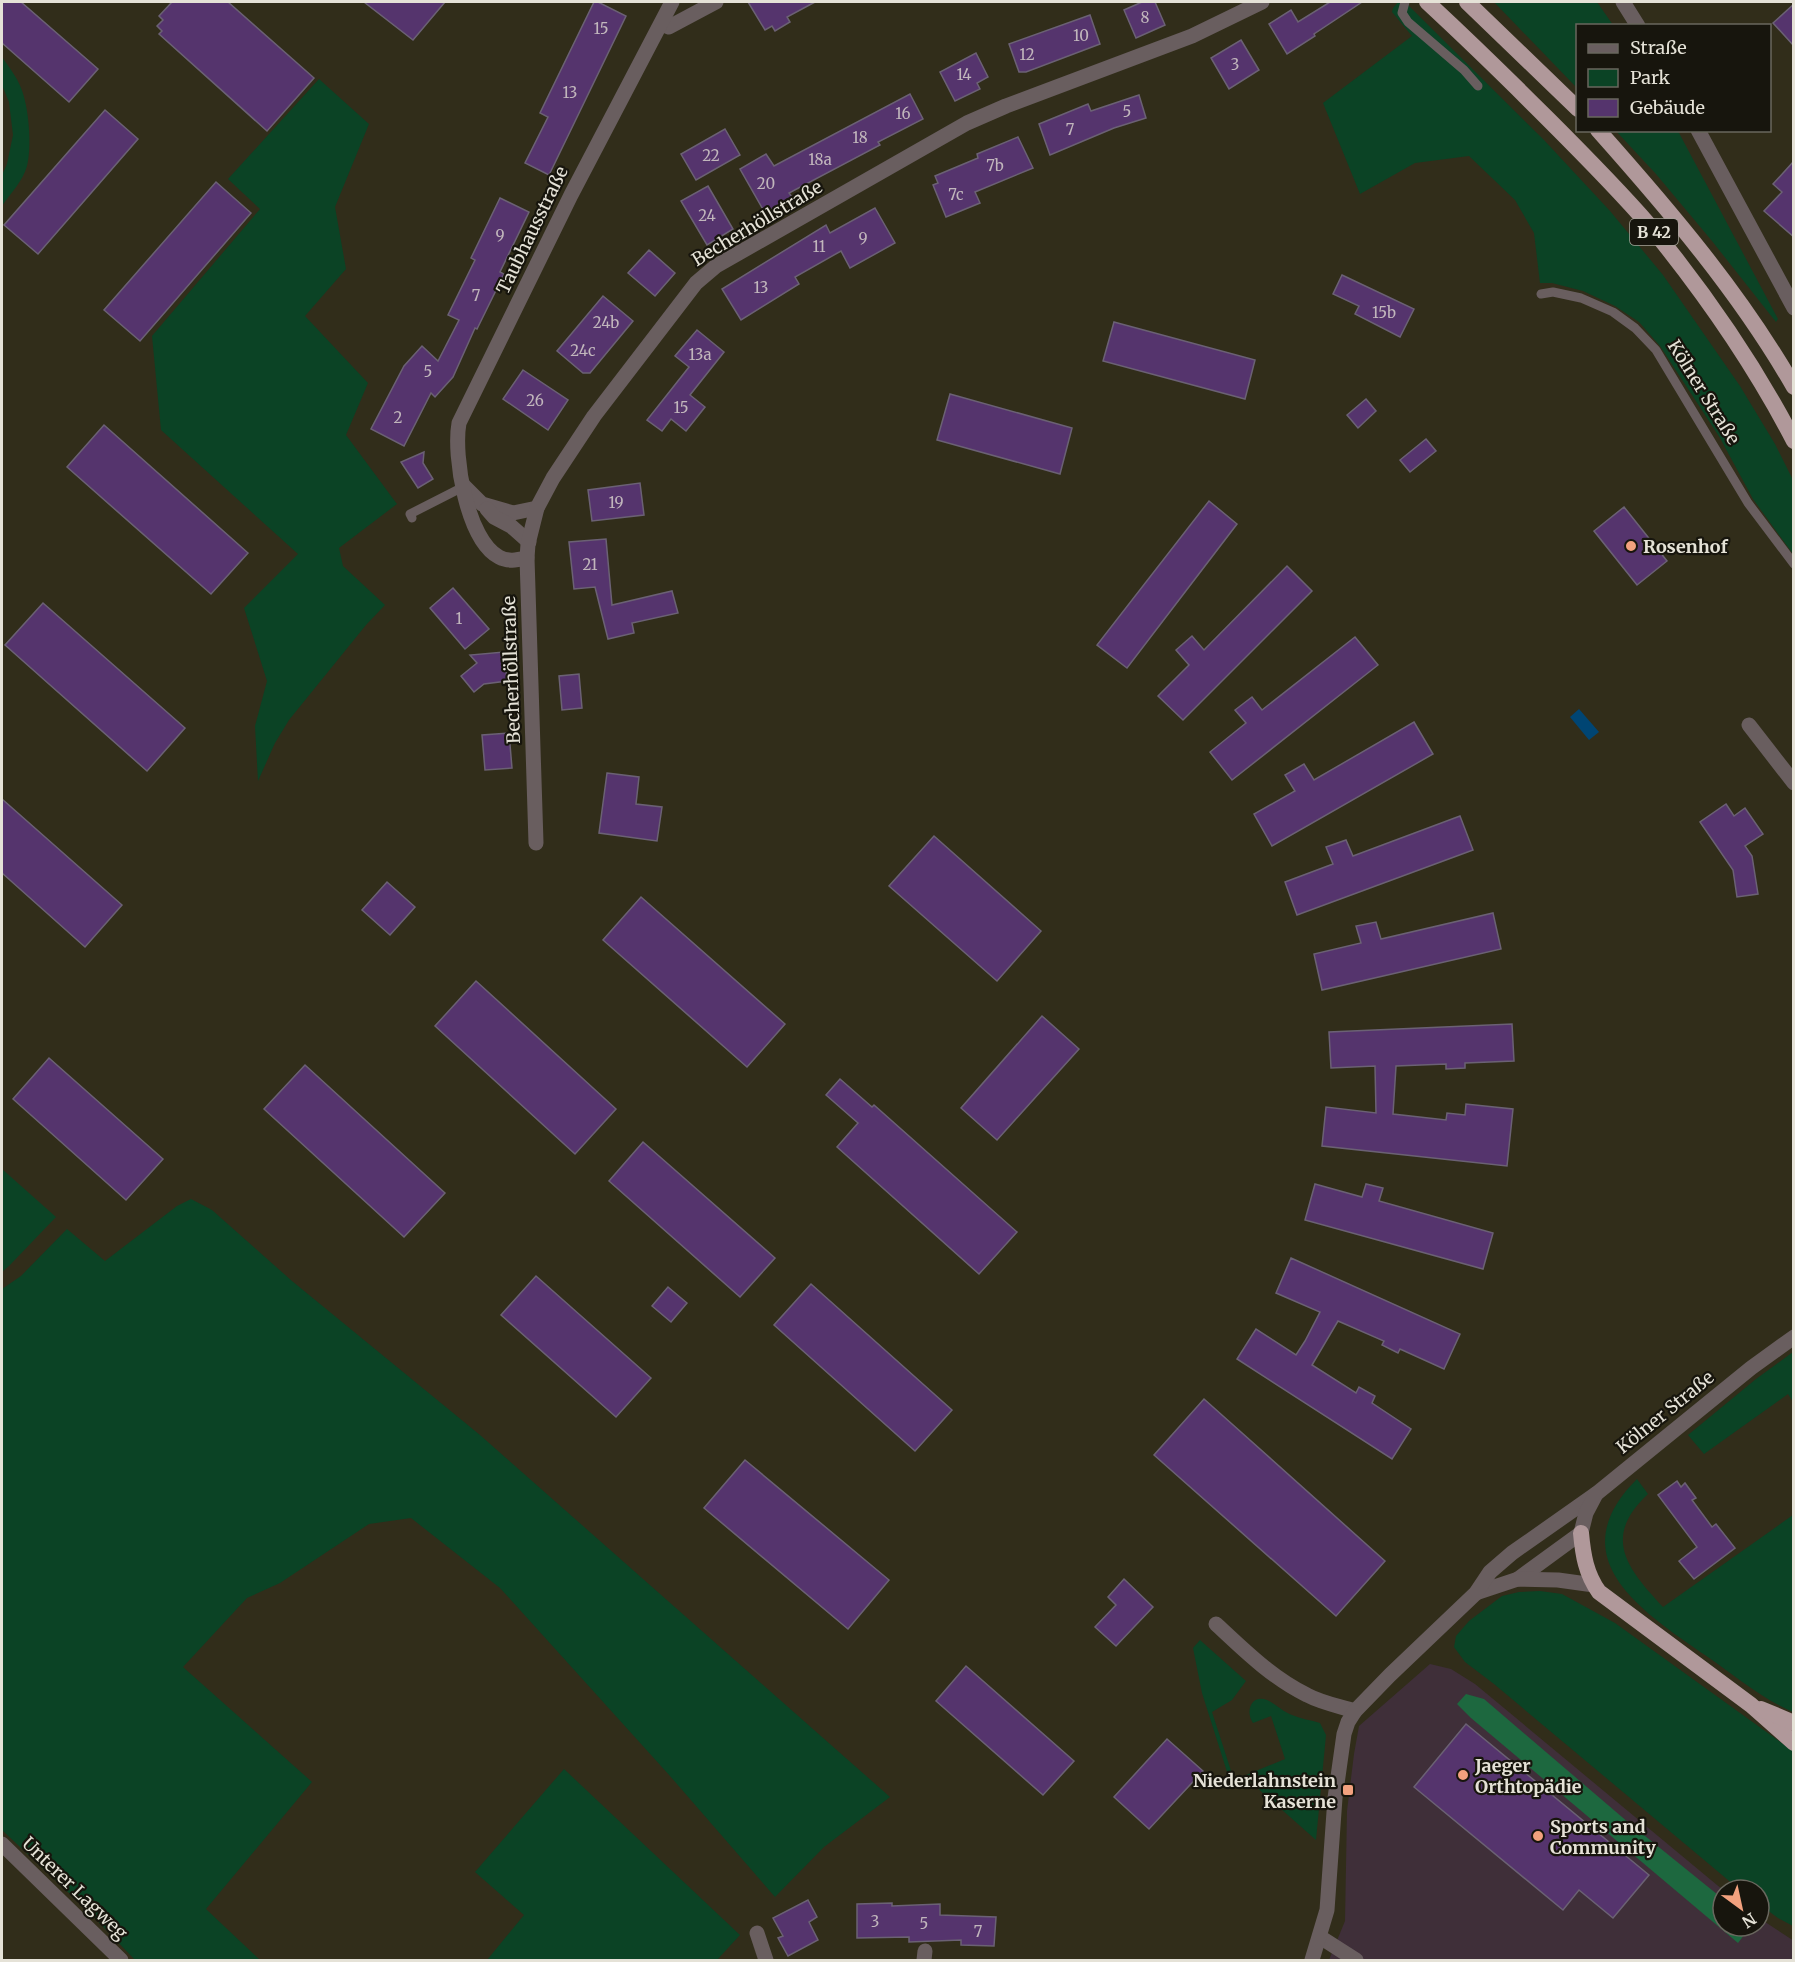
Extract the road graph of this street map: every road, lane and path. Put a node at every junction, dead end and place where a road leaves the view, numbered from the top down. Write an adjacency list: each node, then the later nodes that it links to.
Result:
1 (672, 2): 8 (street, Taubhausstraße)
2 (716, 2): 8 (street)
3 (1262, 2): 20 (street, Becherhöllstraße)
4 (1405, 2): 10 (lane)
5 (1427, 2): 17 (highway, B 42)
6 (1467, 2): 11 (highway)
7 (1623, 2): 9 (street)
8 (662, 24): 18 (street, Taubhausstraße)
9 (1637, 24)
10 (1478, 86)
11 (1576, 107)
12 (1600, 132): 16 (highway, B 42)
13 (1699, 132): 15 (street)
14 (1541, 294): 24 (lane, Kölner Straße)
15 (1794, 308)
16 (1794, 387)
17 (1794, 441)
18 (463, 486): 19 (street); 21 (lane); 23 (street, Taubhausstraße)
19 (482, 504): 20 (street); 22 (street)
20 (537, 508): 22 (street, Becherhöllstraße)
21 (412, 518)
22 (529, 542): 23 (street, Becherhöllstraße)
23 (527, 558): 27 (street, Becherhöllstraße)
24 (1794, 564)
25 (1749, 725): 26 (street)
26 (1794, 783)
27 (536, 843)
28 (1794, 1337): 29 (street, Kölner Straße)
29 (1596, 1494): 30 (street, Kölner Straße); 31 (street)
30 (1581, 1533): 31 (street); 32 (street); 33 (highway)
31 (1512, 1553): 34 (street)
32 (1518, 1579): 33 (street); 34 (street)
33 (1594, 1585): 36 (highway)
34 (1476, 1593): 37 (street)
35 (1216, 1624): 37 (street)
36 (1751, 1705): 38 (highway); 39 (highway)
37 (1355, 1711): 42 (street)
38 (1794, 1723)
39 (1794, 1743)
40 (2, 1844): 43 (street, Unterer Lagweg)
41 (757, 1933): 44 (street)
42 (1320, 1937): 45 (street); 46 (street)
43 (121, 1960)
44 (766, 1960)
45 (1312, 1960)
46 (1356, 1960)

